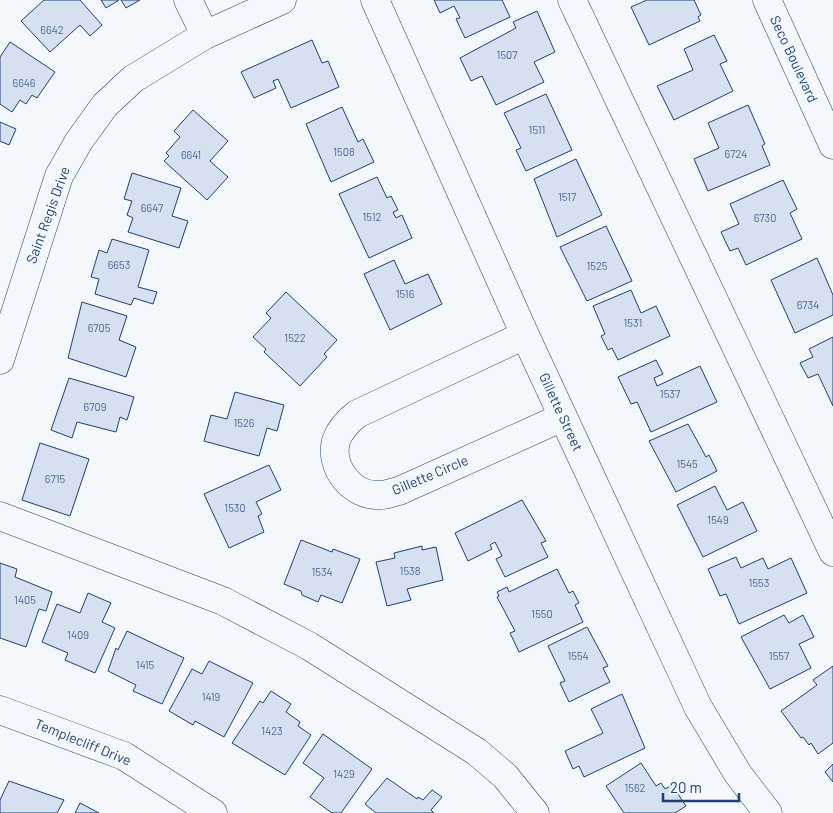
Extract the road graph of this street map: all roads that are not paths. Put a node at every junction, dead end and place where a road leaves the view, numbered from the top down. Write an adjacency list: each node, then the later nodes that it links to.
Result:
1 (188, 0): 6 (street)
2 (282, 0): 6 (street, Saint Regis Drive)
3 (374, 0): 9 (street, Gillette Street)
4 (572, 0): 13 (street)
5 (767, 0): 7 (street, Seco Boulevard)
6 (206, 35): 8 (street, Saint Regis Drive)
7 (833, 145)
8 (4, 332): 10 (street, Saint Regis Drive)
9 (525, 335): 11 (street, Gillette Street); 11 (street, Gillette Circle)
10 (0, 360)
11 (563, 417): 17 (street, Gillette Street)
12 (0, 516): 16 (street)
13 (833, 552)
14 (0, 710): 15 (street, Templecliff Drive)
15 (213, 813)
16 (535, 813)
17 (768, 813)

